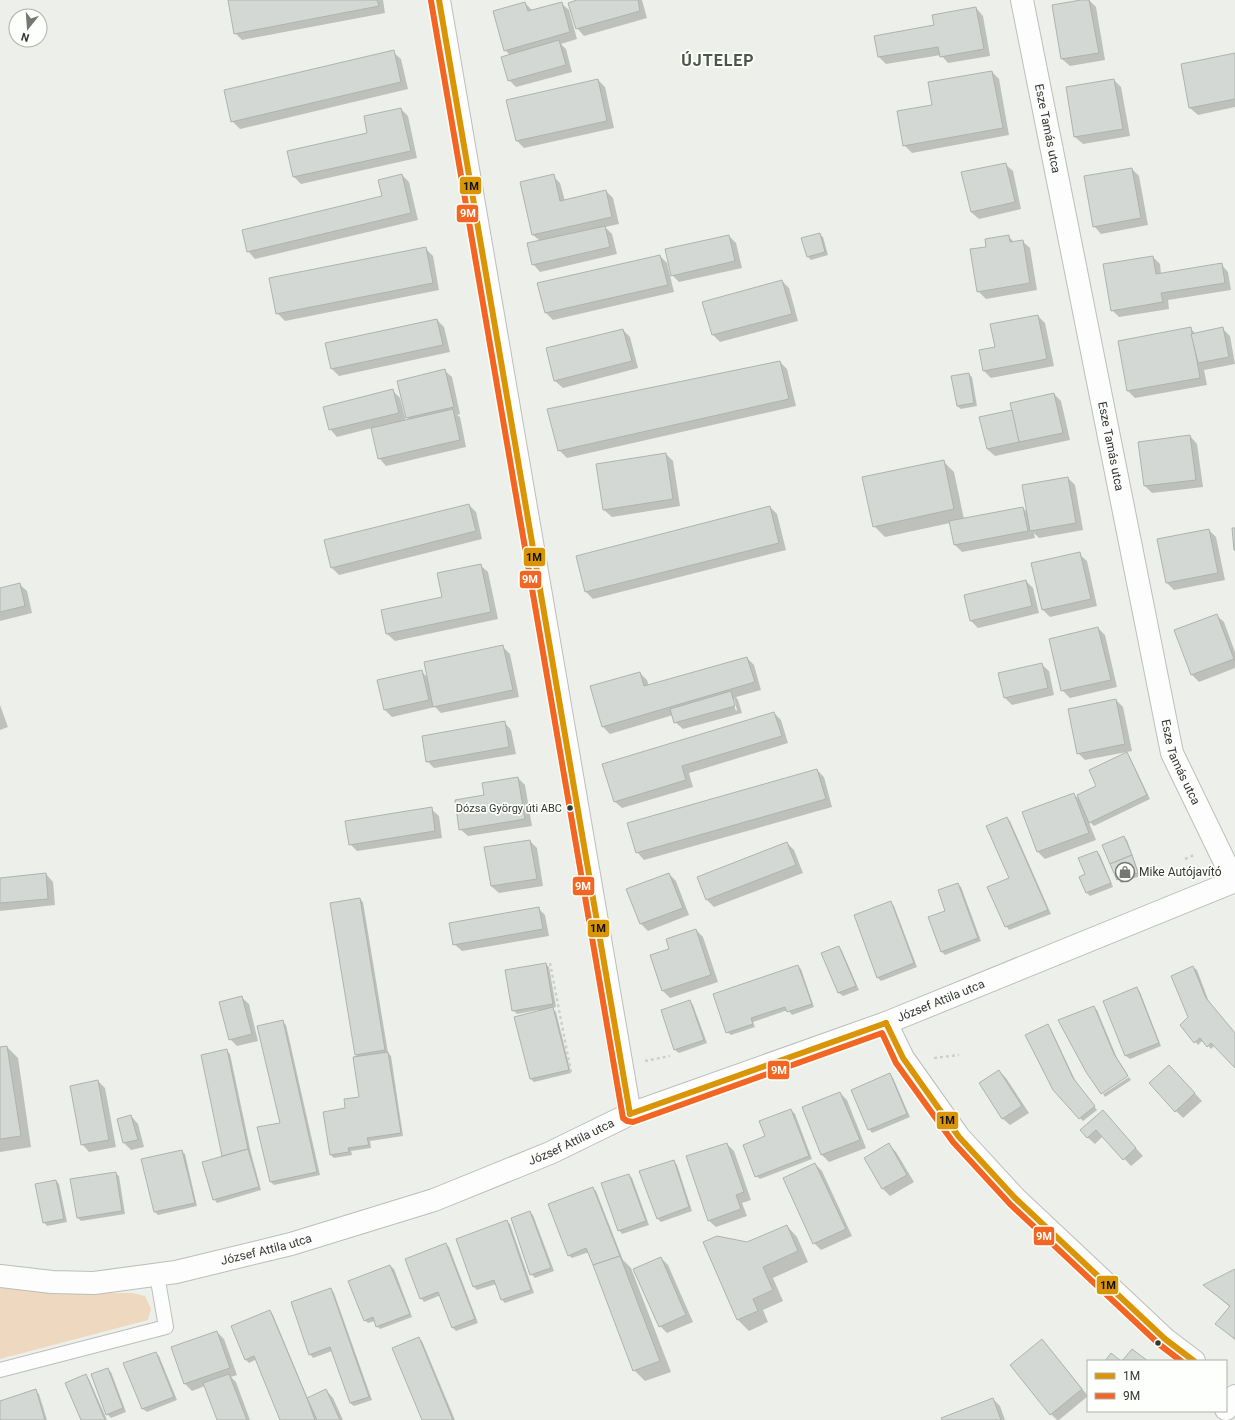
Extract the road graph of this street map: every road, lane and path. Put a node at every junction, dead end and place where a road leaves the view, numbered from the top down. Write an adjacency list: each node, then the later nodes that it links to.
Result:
1 (440, 0): 7 (street)
2 (1022, 0): 3 (street, Esze Tamás utca)
3 (1235, 881): 5 (street, József Attila utca)
4 (550, 963): 6 (path)
5 (886, 1023): 7 (street, József Attila utca); 10 (street)
6 (571, 1072)
7 (630, 1114): 8 (street, József Attila utca)
8 (156, 1275): 9 (street, József Attila utca); 11 (lane)
9 (0, 1276)
10 (1193, 1360)
11 (0, 1370)
12 (1227, 1386): 13 (street)
13 (1235, 1392)
14 (1235, 1396): 15 (street)
15 (1227, 1407)
16 (1223, 1412): 17 (street)
17 (1217, 1420)

